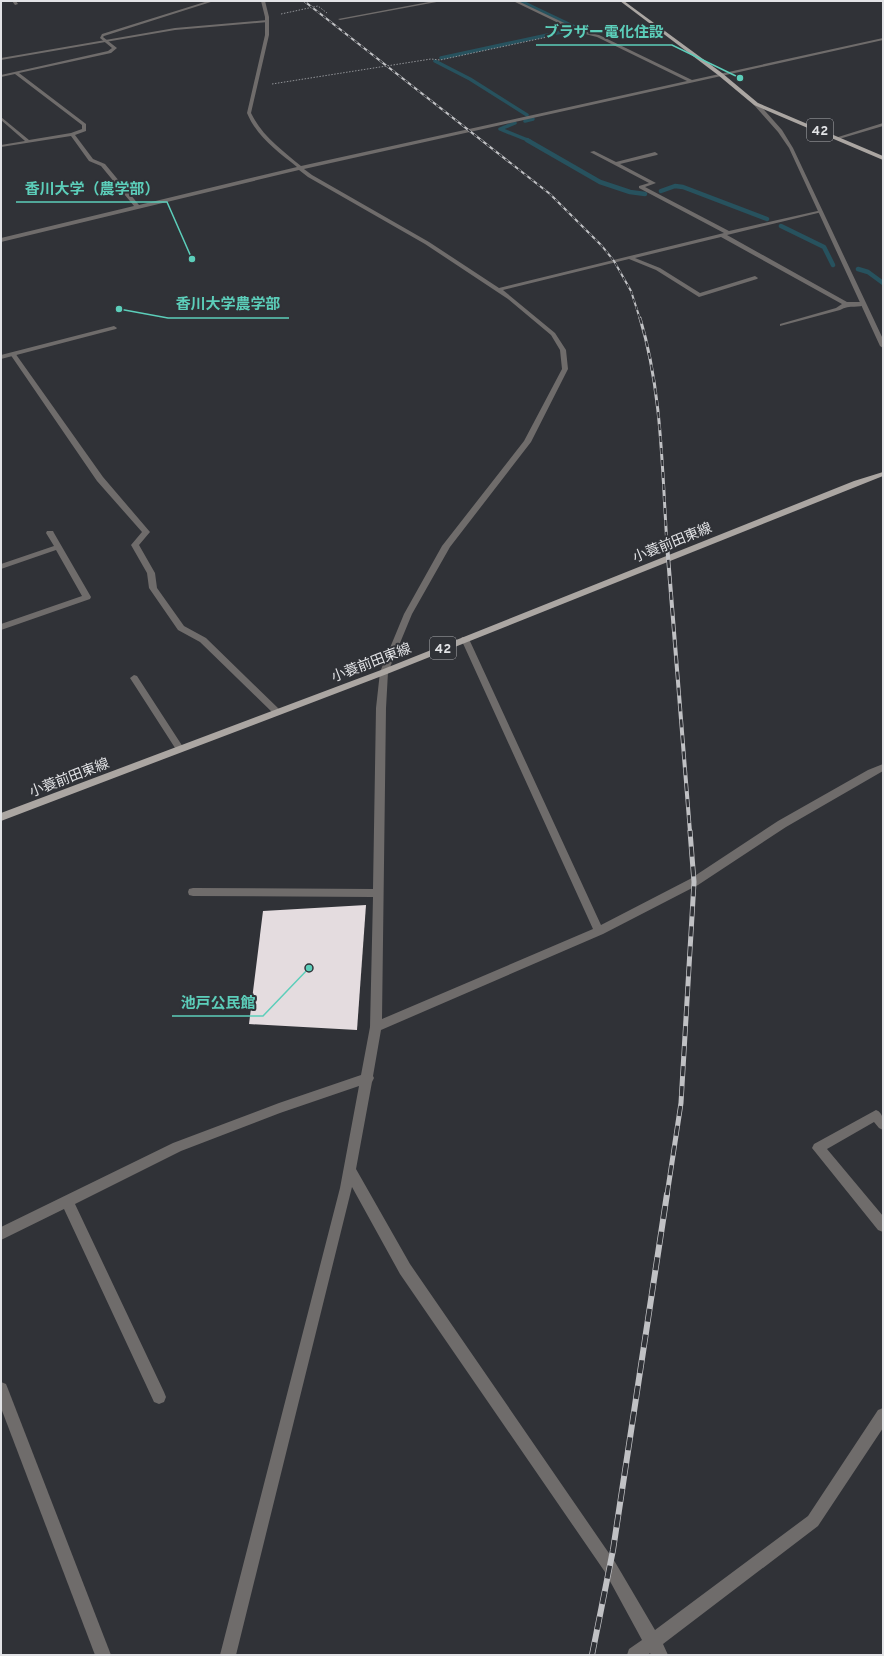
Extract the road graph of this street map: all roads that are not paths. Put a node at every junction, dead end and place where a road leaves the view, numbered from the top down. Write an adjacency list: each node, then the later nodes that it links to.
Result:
1 (212, 1): 9 (street)
2 (263, 1): 6 (street)
3 (440, 1): 7 (street)
4 (514, 1): 14 (street)
5 (622, 1): 12 (main road, 42)
6 (267, 19): 9 (street); 26 (street)
7 (340, 19)
8 (883, 39): 12 (street)
9 (106, 41): 10 (street); 11 (street)
10 (1, 59)
11 (16, 73): 13 (street); 18 (street)
12 (720, 74): 14 (street); 15 (main road, 42)
13 (1, 76)
14 (690, 81): 26 (street)
15 (756, 104): 19 (main road, 42); 28 (street)
16 (1, 118): 20 (street)
17 (883, 124): 19 (street)
18 (72, 134): 20 (street); 27 (street)
19 (836, 138): 24 (main road, 42)
20 (28, 141): 21 (street)
21 (1, 146)
22 (592, 152): 25 (street)
23 (655, 154): 25 (street)
24 (883, 158)
25 (615, 164): 29 (street)
26 (300, 168): 27 (street); 33 (street)
27 (138, 208): 30 (street)
28 (820, 211): 29 (street); 35 (street)
29 (725, 234): 31 (street); 34 (street)
30 (1, 240)
31 (628, 258): 32 (street); 33 (street)
32 (755, 278)
33 (497, 290): 47 (street)
34 (846, 304): 35 (street); 36 (street)
35 (863, 304): 38 (street)
36 (782, 325)
37 (114, 328): 39 (street)
38 (883, 346)
39 (13, 354): 40 (street); 49 (street)
40 (1, 357)
41 (883, 474): 46 (main road, 小蓑前田東線 / 42)
42 (50, 533): 43 (street)
43 (58, 547): 44 (street); 45 (street)
44 (1, 567)
45 (1, 627)
46 (465, 639): 47 (main road, 小蓑前田東線 / 42); 55 (street)
47 (384, 672): 49 (main road, 小蓑前田東線 / 42); 54 (street)
48 (134, 678): 50 (street)
49 (278, 712): 50 (main road, 小蓑前田東線 / 42)
50 (180, 749): 52 (main road, 小蓑前田東線 / 42)
51 (883, 767): 55 (street)
52 (1, 817)
53 (193, 892): 54 (street)
54 (378, 893): 56 (street)
55 (599, 931): 56 (street)
56 (376, 1027): 57 (street)
57 (368, 1078): 59 (street); 60 (street)
58 (883, 1124): 61 (street)
59 (350, 1171): 66 (street); 68 (street)
60 (67, 1201): 62 (street); 64 (street)
61 (883, 1226)
62 (1, 1234)
63 (1, 1389): 67 (street)
64 (159, 1397)
65 (883, 1415): 66 (street)
66 (657, 1648): 69 (street)
67 (103, 1655)
68 (228, 1655)
69 (635, 1655)

